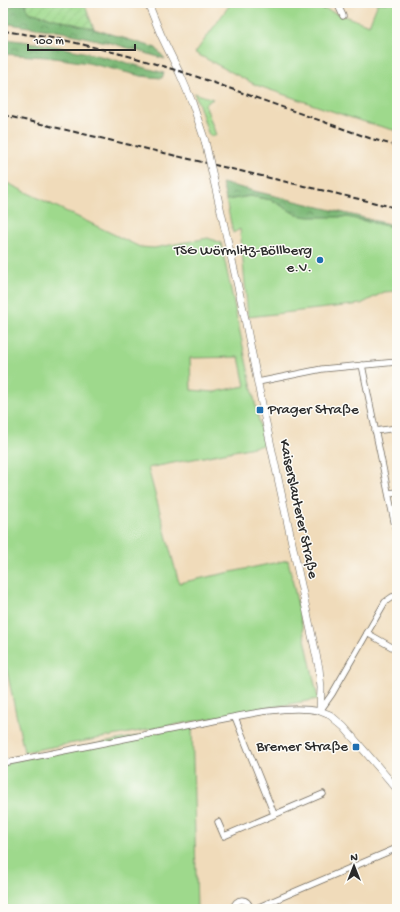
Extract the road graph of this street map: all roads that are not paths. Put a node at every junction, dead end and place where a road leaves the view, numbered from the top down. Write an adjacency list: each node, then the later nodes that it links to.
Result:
1 (148, 3): 6 (street, Kaiserslauterer Straße, bridge)
2 (337, 3): 3 (street)
3 (343, 16)
4 (397, 362): 5 (street)
5 (362, 365): 6 (street); 8 (street)
6 (258, 382): 15 (street, Kaiserslauterer Straße)
7 (397, 428): 8 (street)
8 (375, 431): 10 (street)
9 (397, 492): 10 (street)
10 (389, 493): 11 (street)
11 (397, 536)
12 (397, 596): 13 (street)
13 (367, 633): 14 (street); 15 (street)
14 (397, 650)
15 (320, 711): 16 (street); 18 (street)
16 (235, 717): 17 (street); 20 (street)
17 (3, 763)
18 (397, 789)
19 (323, 794): 20 (street)
20 (274, 814): 21 (street)
21 (218, 822)
22 (397, 848): 25 (street)
23 (233, 909): 24 (street)
24 (250, 909)
25 (254, 909)

